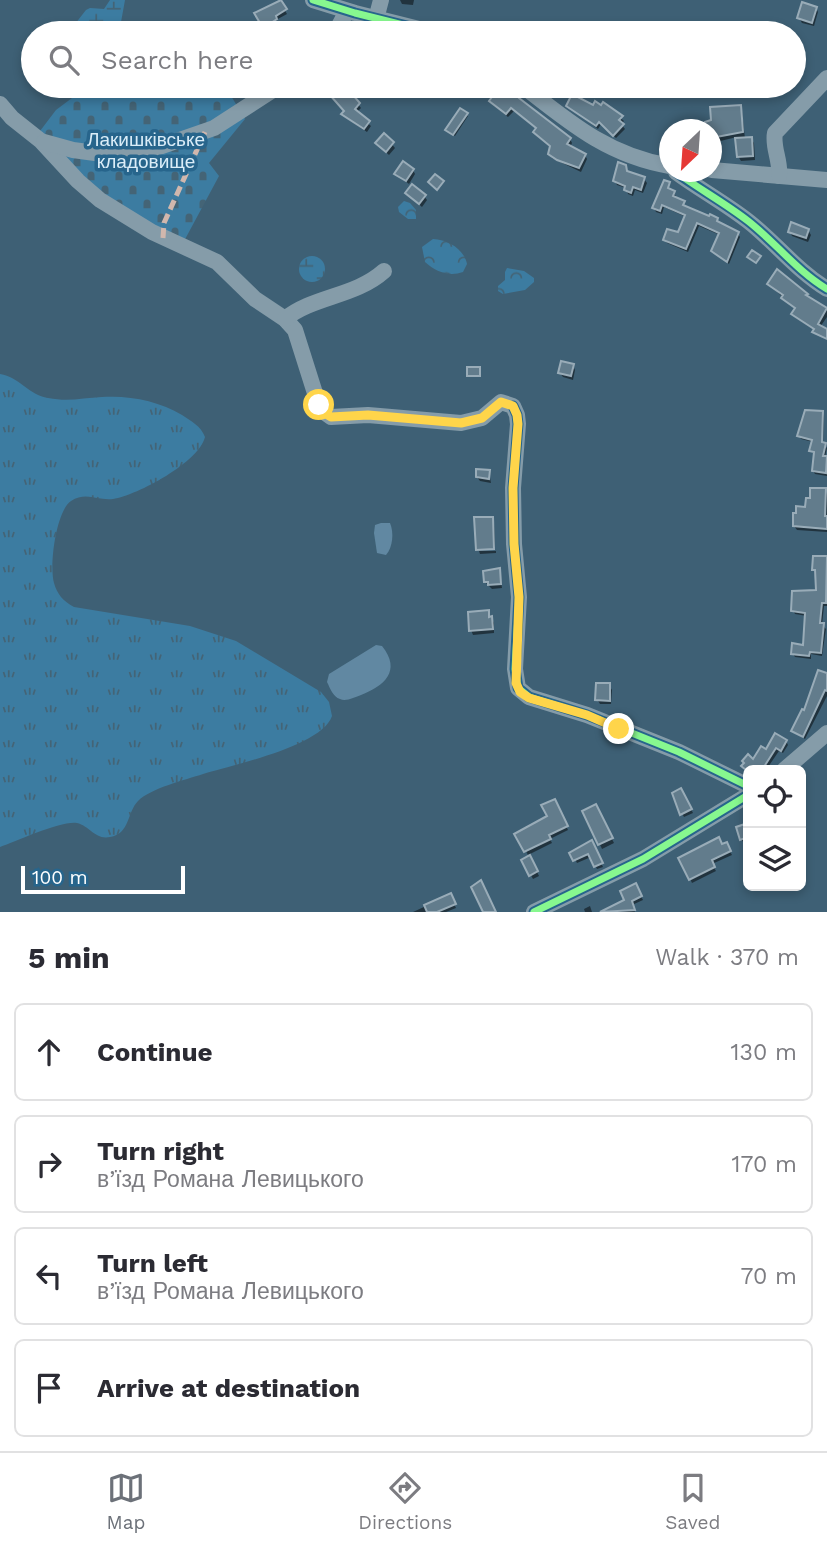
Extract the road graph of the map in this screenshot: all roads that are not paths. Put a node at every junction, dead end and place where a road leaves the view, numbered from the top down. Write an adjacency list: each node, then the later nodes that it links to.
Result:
1 (313, 0): 3 (street)
2 (380, 0): 4 (street)
3 (347, 11): 4 (street); 5 (street)
4 (376, 19): 6 (street)
5 (342, 21)
6 (384, 21)
7 (827, 78): 14 (street)
8 (260, 98): 11 (street)
9 (539, 98): 12 (street)
10 (2, 112): 11 (street)
11 (41, 141): 19 (street)
12 (659, 164)
13 (722, 171): 14 (street)
14 (779, 176): 15 (street)
15 (827, 180)
16 (691, 182): 18 (street)
17 (384, 271): 19 (street)
18 (827, 289)
19 (285, 319): 22 (street)
20 (827, 733): 21 (street)
21 (790, 765)
22 (743, 783)
23 (743, 798): 24 (street)
24 (534, 912)

